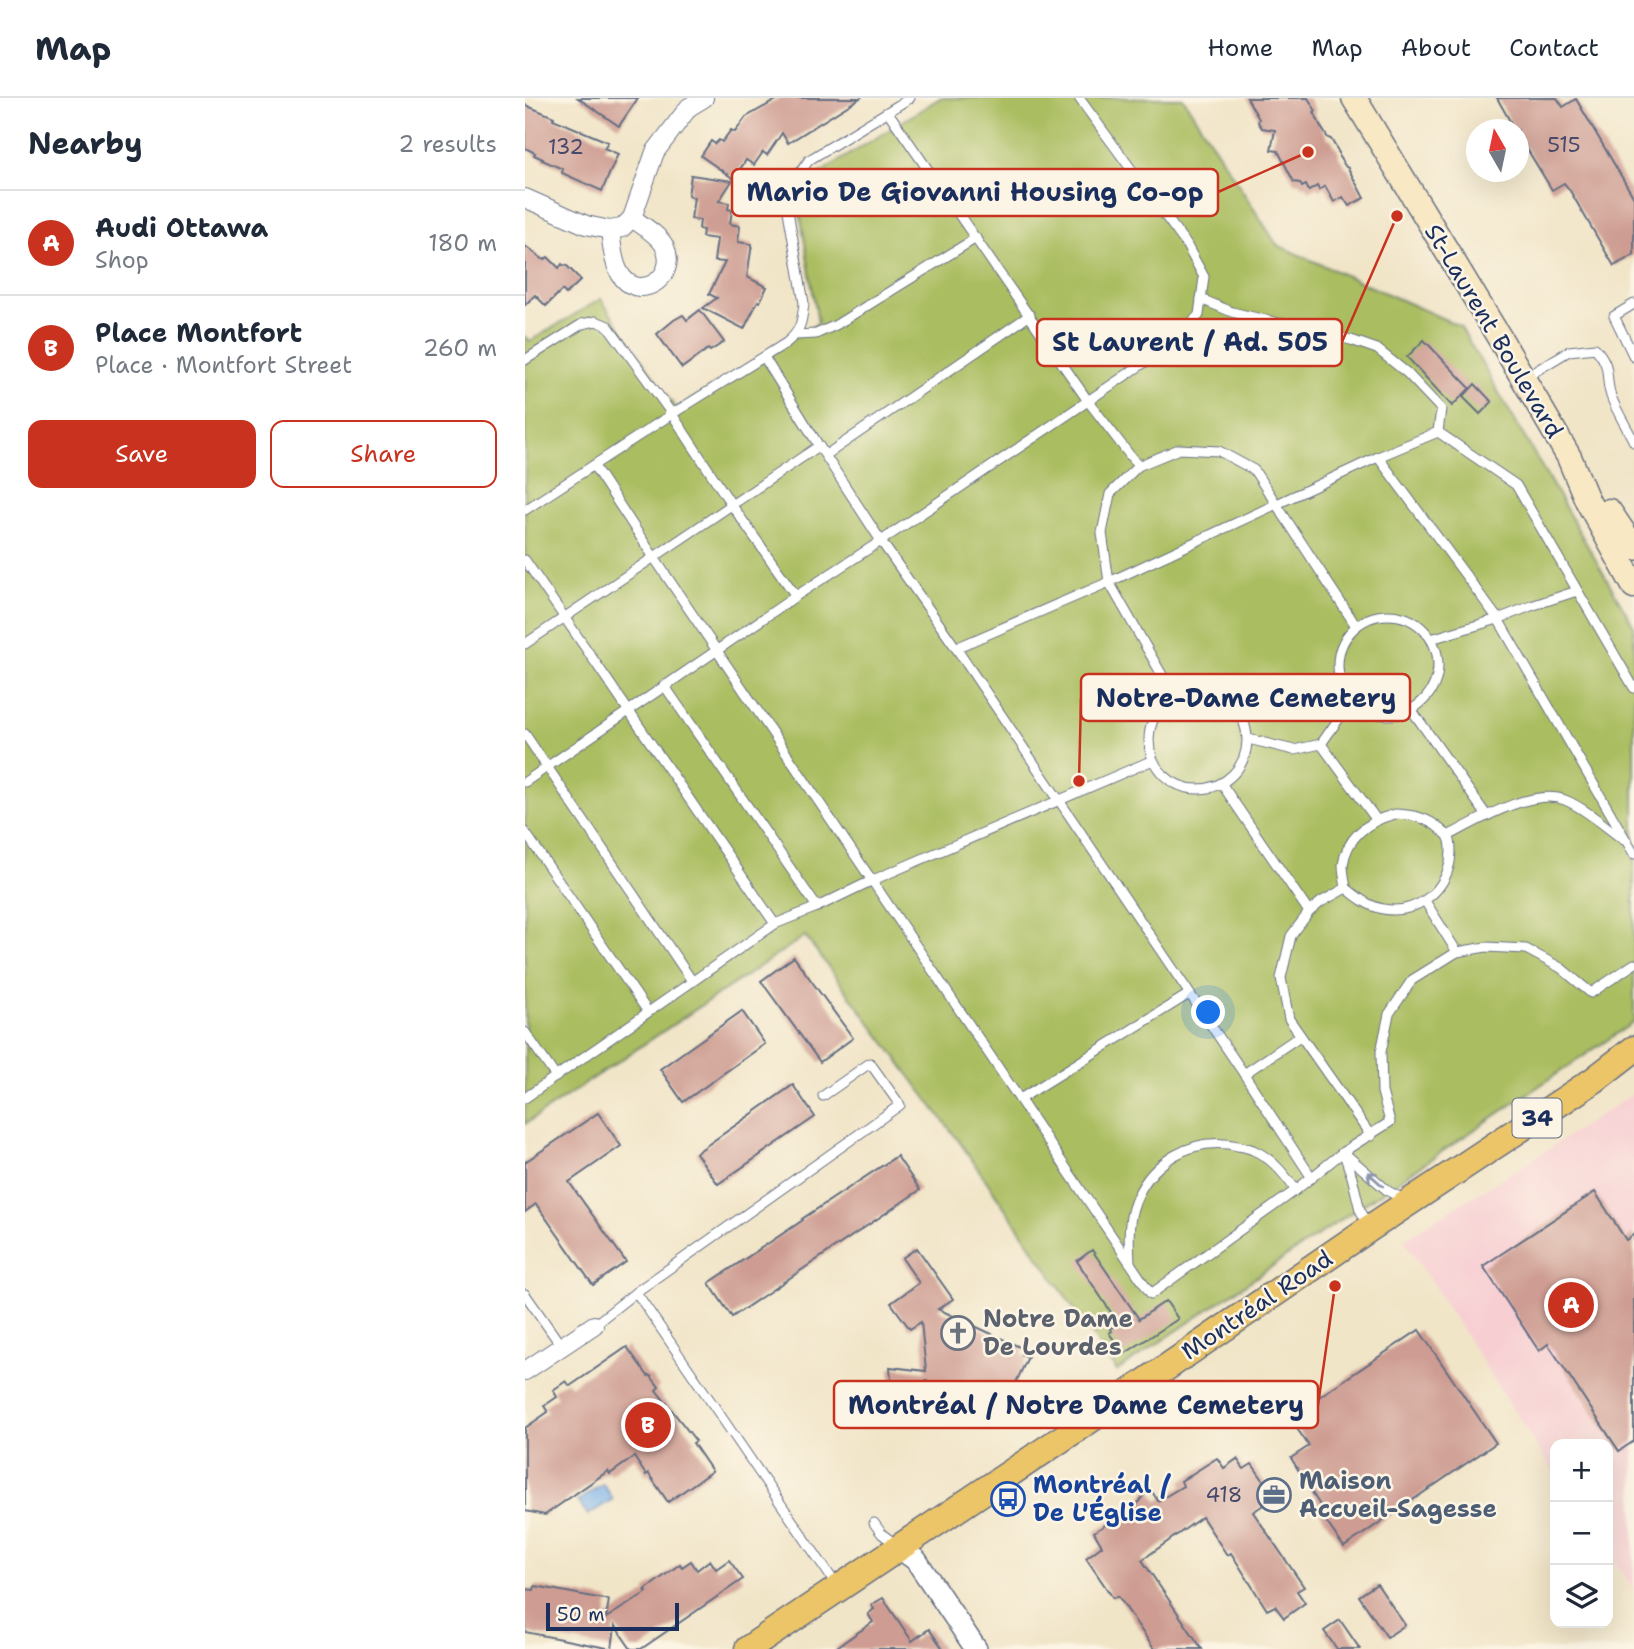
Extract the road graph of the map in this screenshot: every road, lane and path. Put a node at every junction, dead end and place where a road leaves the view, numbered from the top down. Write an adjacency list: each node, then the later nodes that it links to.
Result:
1 (704, 98): 7 (street)
2 (910, 98): 5 (lane)
3 (1079, 98): 10 (lane)
4 (1353, 98): 17 (main road, St-Laurent Boulevard)
5 (888, 112): 9 (lane); 13 (lane)
6 (525, 198): 8 (street)
7 (632, 218): 8 (street); 8 (street)
8 (610, 230)
9 (976, 238): 12 (lane); 13 (lane)
10 (1201, 299): 18 (lane); 20 (lane)
11 (1634, 304): 14 (lane)
12 (1030, 315): 18 (lane); 23 (lane)
13 (796, 335): 16 (lane)
14 (1634, 356)
15 (527, 357): 19 (lane)
16 (764, 357): 19 (lane); 22 (lane)
17 (1522, 379): 21 (lane); 25 (main road, St-Laurent Boulevard)
18 (1089, 401): 27 (lane); 31 (lane)
19 (672, 414): 26 (lane); 28 (lane)
20 (1439, 432): 24 (lane); 37 (lane)
21 (1634, 442)
22 (819, 446): 23 (lane); 28 (lane)
23 (826, 455): 31 (lane)
24 (1378, 457): 29 (lane); 40 (lane)
25 (1569, 457): 32 (main road, St-Laurent Boulevard); 36 (main road, St-Laurent Boulevard)
26 (594, 466): 30 (lane); 33 (lane)
27 (1138, 466): 29 (lane); 35 (lane)
28 (731, 504): 33 (lane); 38 (lane)
29 (1278, 504): 35 (lane); 41 (lane)
30 (525, 510)
31 (881, 541): 38 (lane); 44 (lane)
32 (1634, 548)
33 (653, 556): 39 (lane); 45 (lane)
34 (525, 560): 39 (lane)
35 (1109, 582): 44 (lane); 48 (lane)
36 (1634, 586)
37 (1577, 591): 40 (lane); 47 (lane)
38 (796, 596): 45 (lane)
39 (563, 617): 43 (lane); 51 (lane)
40 (1498, 619): 42 (lane); 64 (lane)
41 (1356, 626): 42 (lane); 49 (lane)
42 (1431, 639): 50 (lane)
43 (525, 643)
44 (956, 648): 59 (lane)
45 (718, 651): 46 (lane); 66 (lane)
46 (664, 685): 51 (lane); 69 (lane)
47 (1634, 688)
48 (1174, 696): 53 (lane); 55 (lane)
49 (1352, 700): 50 (lane); 54 (lane)
50 (1411, 709): 60 (lane)
51 (628, 712): 56 (lane); 71 (lane)
52 (525, 734): 56 (lane)
53 (1248, 740): 54 (lane); 58 (lane)
54 (1321, 744): 61 (lane)
55 (1153, 760): 58 (lane); 59 (lane)
56 (548, 767): 57 (lane); 74 (lane)
57 (525, 782)
58 (1221, 783): 70 (lane)
59 (1059, 801): 66 (lane); 75 (lane)
60 (1487, 816): 63 (lane); 64 (lane)
61 (1376, 819): 63 (lane); 67 (lane)
62 (525, 832): 76 (lane)
63 (1448, 836): 68 (lane)
64 (1628, 844): 65 (lane)
65 (1634, 854)
66 (873, 880): 69 (lane); 86 (lane)
67 (1346, 888): 68 (lane); 70 (lane)
68 (1425, 901): 72 (lane)
69 (817, 907): 71 (lane)
70 (1309, 912): 78 (lane)
71 (775, 924): 74 (lane)
72 (1457, 952): 73 (lane); 87 (lane)
73 (1634, 964)
74 (692, 981): 76 (lane)
75 (1189, 994): 81 (lane); 86 (lane)
76 (648, 1012): 82 (lane)
77 (525, 1032): 82 (lane)
78 (1300, 1036): 81 (lane); 87 (lane)
79 (1634, 1049): 83 (main road, Montréal Road / 34)
80 (1634, 1060): 83 (main road, Montréal Road / 34)
81 (1244, 1074): 89 (lane)
82 (556, 1077): 85 (lane)
83 (1594, 1080): 91 (main road, Montréal Road / 34)
84 (823, 1096): 94 (lane)
85 (525, 1098)
86 (1020, 1099): 93 (lane)
87 (1371, 1136): 88 (lane)
88 (1343, 1152): 89 (lane); 91 (lane, one-way to 88); 92 (lane)
89 (1312, 1178): 90 (lane)
90 (1296, 1189): 93 (lane); 93 (lane)
91 (1409, 1202): 92 (main road, Montréal Road / 34)
92 (1370, 1228): 100 (main road, Montréal Road / 34)
93 (1130, 1263)
94 (636, 1292): 96 (lane); 101 (lane)
95 (525, 1294): 97 (lane)
96 (594, 1325): 97 (street)
97 (562, 1347): 98 (street)
98 (525, 1371)
99 (874, 1523): 100 (lane)
100 (899, 1548): 101 (main road, Montréal Road / 34); 103 (street)
101 (838, 1588): 102 (main road, Montréal Road / 34)
102 (748, 1649)
103 (976, 1649)

